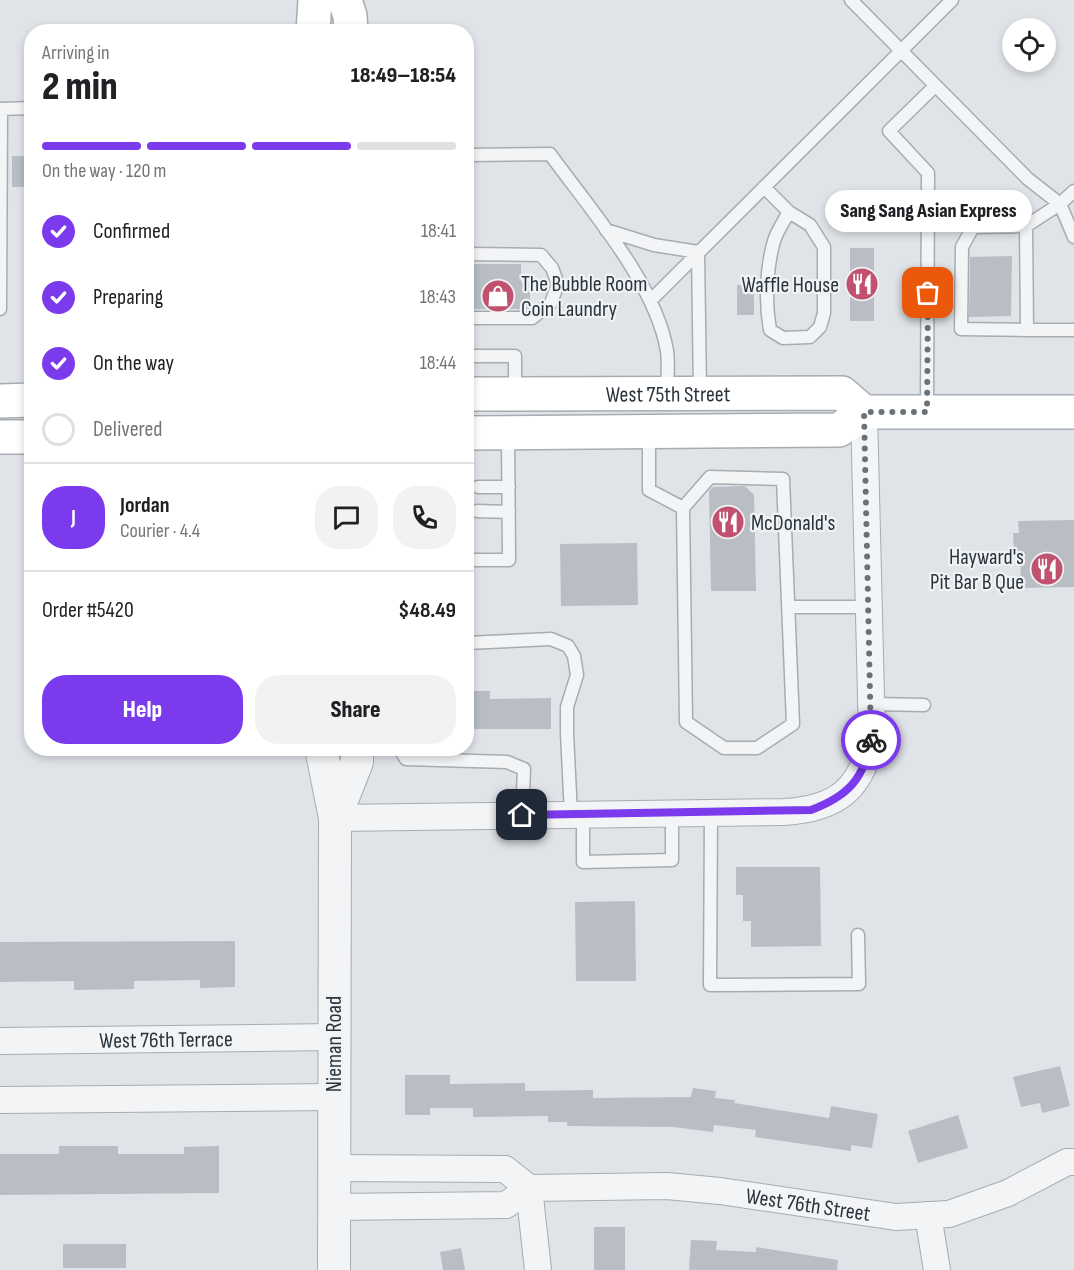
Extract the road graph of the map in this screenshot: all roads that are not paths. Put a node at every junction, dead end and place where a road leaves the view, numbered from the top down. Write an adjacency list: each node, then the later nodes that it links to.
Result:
1 (315, 0): 5 (main road)
2 (345, 0): 6 (main road)
3 (851, 0): 7 (lane)
4 (952, 0): 7 (lane)
5 (314, 24)
6 (351, 24)
7 (900, 51): 8 (lane); 12 (lane)
8 (935, 86): 14 (lane); 34 (lane)
9 (24, 108): 10 (lane)
10 (0, 109): 22 (lane)
11 (474, 155): 17 (lane)
12 (764, 187): 15 (lane); 19 (lane)
13 (1074, 191): 14 (lane)
14 (1060, 204): 16 (lane); 18 (lane)
15 (789, 212): 15 (lane)
16 (1026, 225): 24 (lane); 24 (lane)
17 (606, 230): 19 (lane); 21 (lane)
18 (1074, 237)
19 (698, 252): 21 (lane); 30 (lane)
20 (474, 254): 23 (lane)
21 (651, 300): 29 (lane)
22 (0, 309)
23 (474, 319)
24 (1027, 330): 25 (lane)
25 (1074, 330)
26 (474, 356): 28 (lane)
27 (474, 394): 28 (main road, West 75th Street)
28 (515, 394): 29 (main road, West 75th Street)
29 (668, 394): 30 (main road, West 75th Street)
30 (700, 394): 33 (main road, West 75th Street)
31 (24, 400): 32 (main road)
32 (0, 401)
33 (864, 412): 34 (main road); 36 (main road, West 75th Street); 48 (street)
34 (927, 412): 35 (main road)
35 (1074, 412)
36 (649, 430): 37 (main road, West 75th Street); 43 (lane)
37 (508, 432): 38 (main road, West 75th Street); 42 (lane)
38 (474, 433)
39 (0, 437): 40 (main road)
40 (24, 437)
41 (478, 487): 42 (lane)
42 (509, 487): 45 (lane)
43 (683, 508): 47 (lane); 47 (lane)
44 (477, 512): 45 (lane)
45 (509, 512): 46 (lane)
46 (474, 560)
47 (788, 607): 48 (lane)
48 (870, 607): 50 (street)
49 (474, 643): 58 (lane)
50 (872, 704): 51 (lane); 56 (street)
51 (924, 705)
52 (323, 756): 59 (street, Nieman Road)
53 (357, 756): 59 (street, Nieman Road)
54 (404, 756): 57 (lane)
55 (672, 813): 56 (street); 58 (street); 58 (lane)
56 (711, 813): 60 (lane)
57 (522, 815): 58 (street); 59 (street)
58 (577, 815)
59 (335, 818): 61 (street, Nieman Road)
60 (858, 935)
61 (333, 1037): 62 (street, West 76th Terrace); 63 (street, Nieman Road)
62 (0, 1041)
63 (333, 1096): 64 (street); 66 (street, Nieman Road)
64 (0, 1100)
65 (1074, 1162): 69 (street, West 76th Street)
66 (333, 1168): 67 (street); 68 (street, Nieman Road)
67 (529, 1188): 68 (street); 69 (street, West 76th Street); 71 (street)
68 (333, 1207): 70 (street, Nieman Road)
69 (928, 1215): 72 (street)
70 (334, 1270)
71 (538, 1270)
72 (937, 1270)

